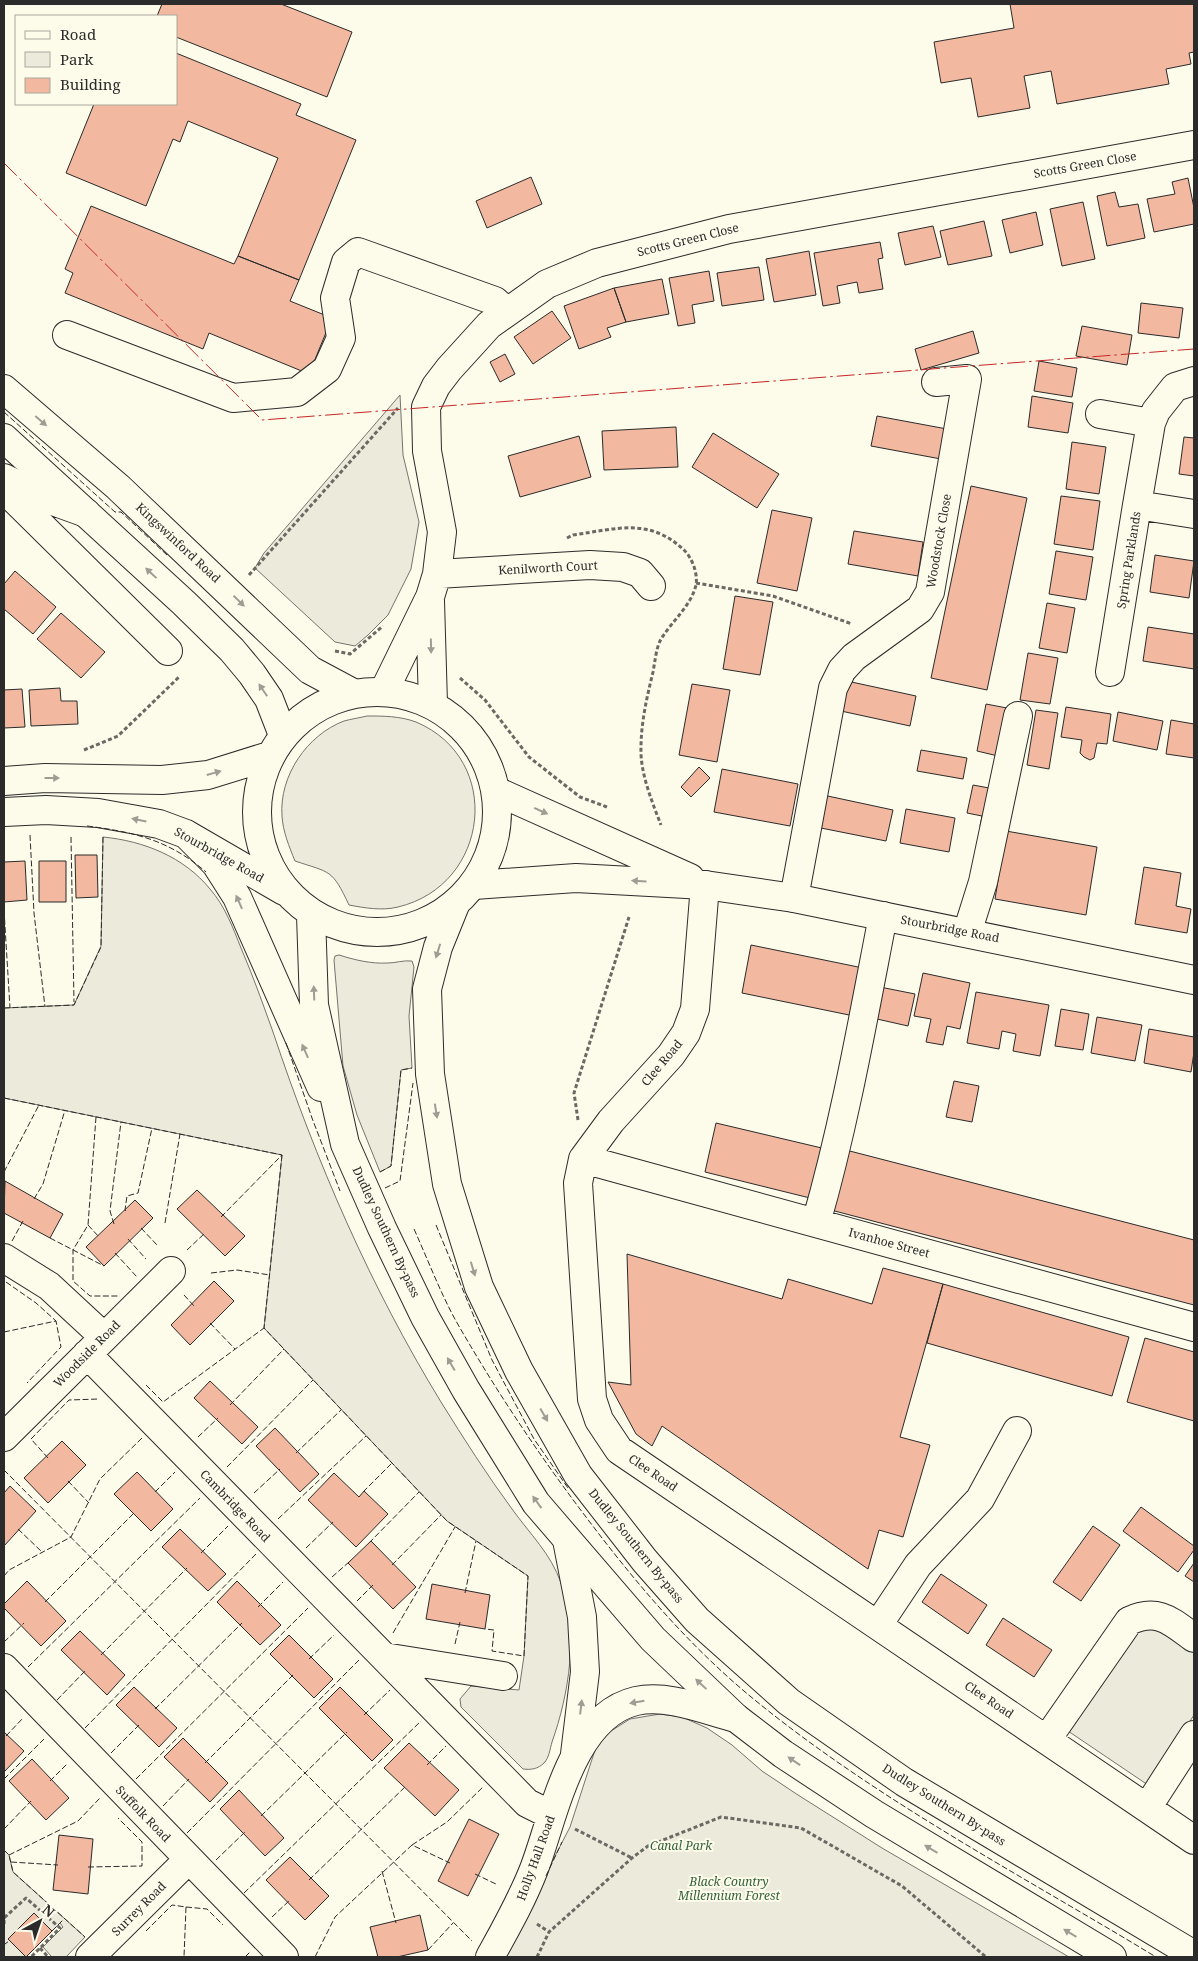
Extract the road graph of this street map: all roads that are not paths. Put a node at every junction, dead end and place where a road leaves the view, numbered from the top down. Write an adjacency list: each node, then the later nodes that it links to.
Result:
1 (1194, 145): 2 (main road, Scotts Green Close)
2 (507, 312): 3 (main road); 15 (main road, Scotts Green Close)
3 (67, 335)
4 (1194, 380): 8 (main road)
5 (936, 382): 31 (main road, Woodstock Close)
6 (4, 389): 20 (main road, Kingswinford Road, one-way to 20)
7 (1100, 414): 8 (main road)
8 (1151, 423): 12 (main road)
9 (4, 438): 13 (main road)
10 (4, 478): 13 (main road)
11 (4, 489): 17 (main road)
12 (1137, 505): 14 (main road, Spring Parklands); 18 (main road, Spring Parklands)
13 (86, 513): 23 (main road, one-way to 13)
14 (1194, 514)
15 (433, 585): 16 (main road, Kenilworth Court); 19 (main road, Scotts Green Close); 21 (main road, Scotts Green Close, one-way to 21)
16 (651, 586)
17 (168, 651)
18 (1110, 672)
19 (384, 691): 20 (main road); 21 (main road)
20 (353, 693): 23 (main road)
21 (433, 704): 25 (main road)
22 (1018, 716): 35 (main road)
23 (276, 746): 24 (main road, one-way to 23); 30 (main road)
24 (4, 781)
25 (496, 791): 28 (main road); 29 (main road, Stourbridge Road, one-way to 29)
26 (4, 812): 27 (main road, Stourbridge Road, one-way to 26)
27 (186, 834): 30 (main road, Stourbridge Road); 37 (main road, one-way to 27)
28 (474, 885): 29 (main road, Stourbridge Road, one-way to 28); 32 (main road)
29 (705, 885): 31 (main road, Stourbridge Road); 38 (main road, Clee Road)
30 (284, 891): 33 (main road)
31 (794, 898): 34 (main road, Stourbridge Road)
32 (455, 905): 33 (main road); 60 (main road, Dudley Southern By-pass, one-way to 60)
33 (311, 915): 37 (main road, Dudley Southern By-pass, one-way to 33)
34 (883, 916): 35 (main road, Stourbridge Road); 39 (main road)
35 (967, 933): 36 (main road, Stourbridge Road)
36 (1194, 980)
37 (346, 1144): 46 (main road, Dudley Southern By-pass, one-way to 37)
38 (583, 1159): 39 (main road, Ivanhoe Street); 47 (main road, Clee Road)
39 (816, 1223): 42 (main road, Ivanhoe Street)
40 (4, 1258): 43 (main road, Cambridge Road)
41 (171, 1271): 43 (main road, Woodside Road)
42 (1194, 1327)
43 (95, 1345): 45 (main road, Woodside Road); 49 (main road, Cambridge Road)
44 (1018, 1431): 47 (main road)
45 (4, 1437)
46 (568, 1540): 52 (main road, Dudley Southern By-pass, one-way to 46); 55 (main road, Holly Hall Road, one-way to 46)
47 (878, 1625): 54 (main road, Clee Road)
48 (1194, 1638): 54 (main road)
49 (384, 1657): 51 (main road); 57 (main road, Cambridge Road)
50 (4, 1668): 59 (main road, Suffolk Road)
51 (503, 1676)
52 (736, 1718): 55 (main road, Holly Hall Road, one-way to 55); 64 (main road, Dudley Southern By-pass, one-way to 52)
53 (1194, 1735): 56 (main road)
54 (1047, 1740): 56 (main road, Clee Road)
55 (575, 1756): 57 (main road, Holly Hall Road)
56 (1147, 1808): 58 (main road, Clee Road)
57 (551, 1815): 63 (main road, Holly Hall Road)
58 (1194, 1840)
59 (188, 1860): 61 (main road, Surrey Road); 62 (main road, Suffolk Road)
60 (1194, 1955)
61 (90, 1957)
62 (284, 1957)
63 (490, 1957)
64 (1112, 1957)

